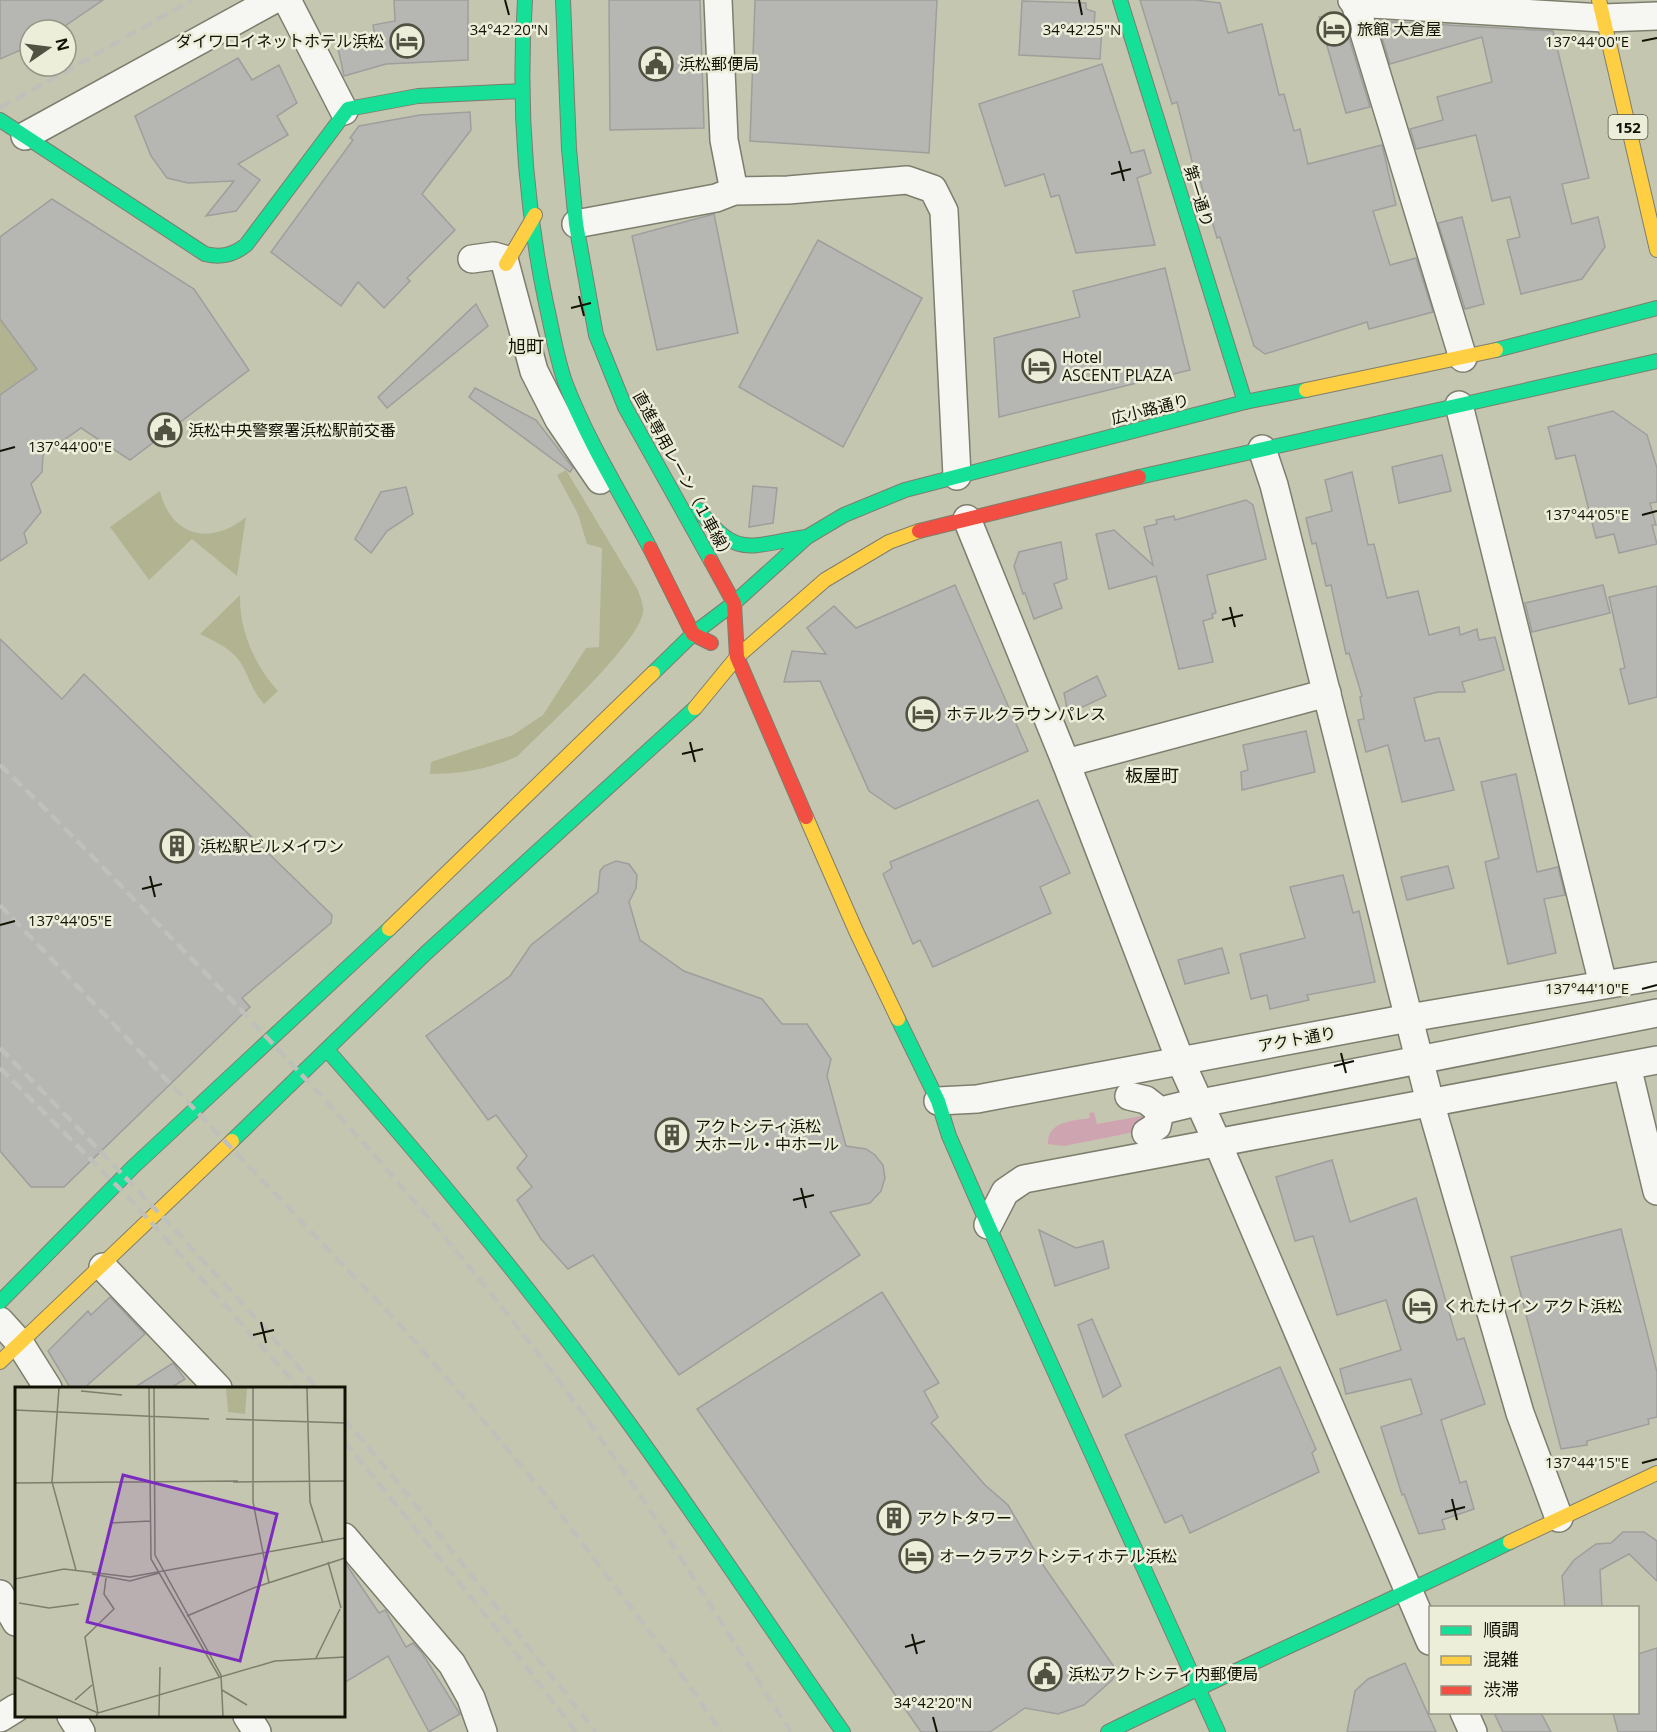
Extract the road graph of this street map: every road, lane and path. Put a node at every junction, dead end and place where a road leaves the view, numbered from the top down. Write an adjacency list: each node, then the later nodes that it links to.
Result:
1 (273, 0): 13 (street)
2 (287, 0): 11 (street)
3 (525, 0): 10 (main road)
4 (561, 0): 14 (main road); 20 (main road, 直進専用レーン（１車線）)
5 (718, 0): 16 (street)
6 (1120, 0): 29 (main road, 第一通り)
7 (1354, 1): 8 (street); 26 (street)
8 (1601, 7): 9 (street); 21 (main road, 152)
9 (1657, 16)
10 (522, 91): 11 (main road); 17 (main road)
11 (344, 111): 13 (main road)
12 (0, 120): 13 (main road)
13 (25, 136)
14 (556, 166)
15 (540, 179): 17 (main road)
16 (734, 191): 20 (street); 33 (street)
17 (528, 196): 19 (main road)
18 (544, 202): 19 (main road)
19 (531, 221): 23 (main road); 34 (main road)
20 (576, 224): 25 (main road, 直進専用レーン（１車線）)
21 (1657, 250)
22 (472, 259): 23 (street)
23 (506, 264): 34 (street)
24 (1657, 308): 26 (main road, 広小路通り)
25 (596, 335): 28 (main road, 直進専用レーン（１車線）); 32 (main road)
26 (1463, 358): 29 (main road, 広小路通り)
27 (1657, 361): 30 (main road)
28 (615, 379): 36 (main road); 39 (main road, 直進専用レーン（１車線）)
29 (1245, 402): 33 (main road, 広小路通り)
30 (1459, 405): 31 (main road); 47 (street)
31 (1262, 449): 35 (main road); 44 (street)
32 (636, 457)
33 (957, 476): 36 (main road, 広小路通り)
34 (624, 500): 40 (main road)
35 (967, 519): 42 (main road); 45 (street)
36 (807, 537): 39 (main road, 広小路通り)
37 (692, 557): 38 (main road)
38 (716, 603): 39 (main road, 広小路通り); 40 (main road, 広小路通り); 41 (main road)
39 (734, 603): 42 (main road)
40 (693, 634): 41 (main road); 64 (main road, 広小路通り)
41 (722, 653): 42 (main road); 43 (main road)
42 (737, 657): 43 (main road); 56 (main road)
43 (714, 686): 50 (main road)
44 (1327, 693): 45 (street); 49 (street)
45 (1066, 763): 52 (street)
46 (1657, 976): 47 (street, アクト通り)
47 (1603, 984): 49 (street, アクト通り)
48 (1657, 1013): 51 (street)
49 (1409, 1018): 51 (street); 52 (street, アクト通り)
50 (328, 1051): 63 (main road); 86 (main road)
51 (1419, 1059): 57 (street); 58 (street)
52 (1180, 1060): 56 (street, アクト通り); 60 (street)
53 (1657, 1060): 54 (street)
54 (1628, 1065): 57 (street); 61 (street)
55 (1129, 1096): 58 (street)
56 (938, 1101): 62 (main road)
57 (1430, 1102): 60 (street); 71 (street)
58 (1160, 1111): 59 (street)
59 (1146, 1133)
60 (1218, 1144): 62 (street); 73 (street)
61 (1657, 1191)
62 (988, 1225): 77 (main road)
63 (104, 1267): 66 (main road); 69 (street)
64 (0, 1302)
65 (0, 1321): 66 (street)
66 (19, 1342): 67 (main road); 68 (street)
67 (0, 1361)
68 (47, 1387)
69 (216, 1387)
70 (1657, 1473): 71 (main road)
71 (1559, 1518): 73 (main road)
72 (345, 1538): 85 (street)
73 (1408, 1593): 76 (street); 77 (main road)
74 (0, 1594): 75 (street)
75 (15, 1620)
76 (1429, 1637)
77 (1199, 1689): 87 (main road); 88 (main road)
78 (15, 1709): 82 (street)
79 (1464, 1714): 89 (street)
80 (72, 1717): 83 (street)
81 (248, 1717): 84 (street)
82 (0, 1718)
83 (81, 1732)
84 (257, 1732)
85 (483, 1732)
86 (843, 1732)
87 (1108, 1732)
88 (1218, 1732)
89 (1473, 1732)

